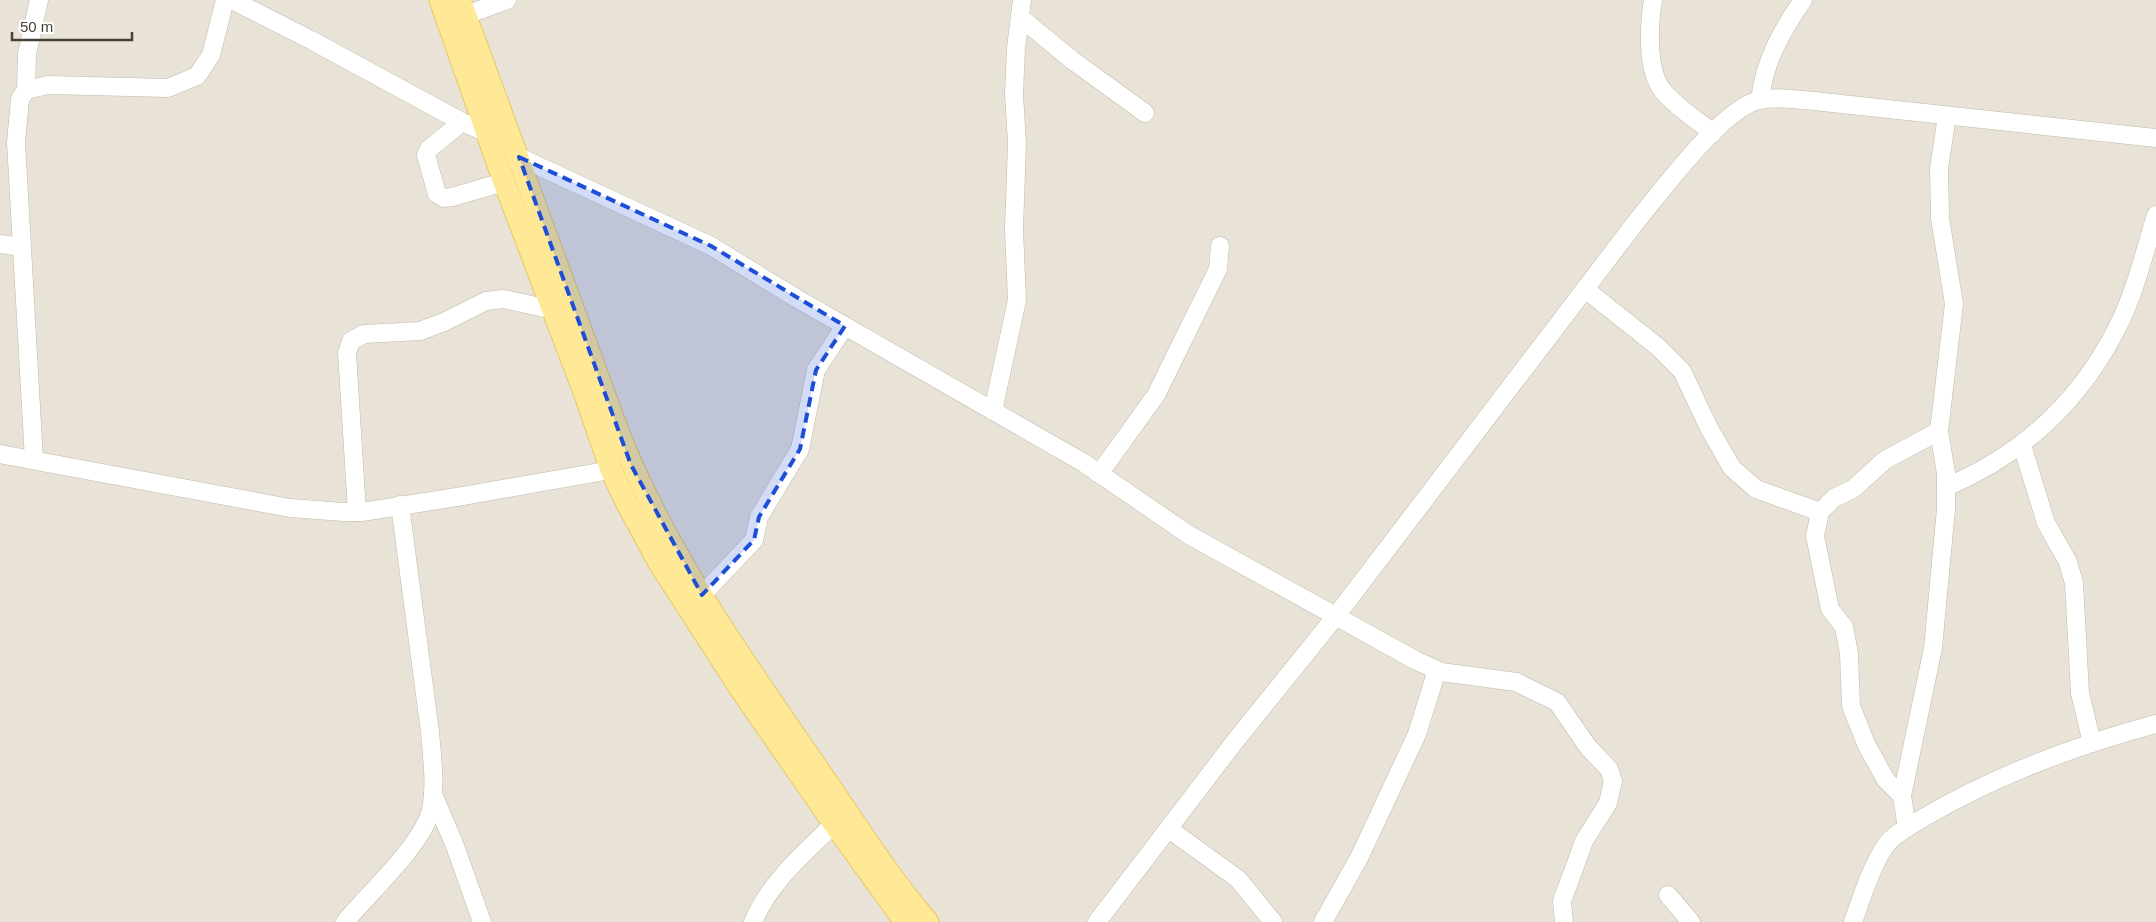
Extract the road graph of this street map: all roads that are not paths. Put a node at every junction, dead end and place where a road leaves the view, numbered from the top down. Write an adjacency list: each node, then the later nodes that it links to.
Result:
1 (39, 0): 11 (street)
2 (225, 0): 11 (street)
3 (232, 0): 15 (street)
4 (440, 0): 16 (main road)
5 (507, 0): 9 (street)
6 (1022, 0): 10 (street)
7 (1653, 0): 17 (street)
8 (1803, 0): 12 (street)
9 (463, 8): 19 (main road)
10 (1022, 18): 13 (street); 28 (street)
11 (26, 90): 24 (street)
12 (1760, 100): 14 (street); 17 (street)
13 (1145, 113)
14 (1948, 116): 18 (street); 29 (street)
15 (462, 122): 16 (street); 20 (street)
16 (487, 133): 20 (main road)
17 (1713, 133): 25 (street)
18 (2156, 138)
19 (519, 157): 27 (street); 39 (main road)
20 (504, 182): 26 (main road)
21 (2156, 215): 30 (street)
22 (0, 244): 24 (street)
23 (1220, 246): 34 (street)
24 (21, 247): 32 (street)
25 (1585, 289): 38 (street); 40 (street)
26 (554, 310): 33 (main road); 37 (street)
27 (845, 326): 28 (street); 39 (street)
28 (993, 411): 34 (street)
29 (1939, 432): 35 (street); 38 (street)
30 (2022, 445): 35 (street); 43 (street)
31 (0, 454): 32 (street)
32 (34, 460): 37 (street)
33 (611, 470): 36 (street); 46 (main road)
34 (1099, 474): 40 (street)
35 (1946, 487): 45 (street)
36 (400, 505): 37 (street); 44 (street)
37 (357, 512)
38 (1820, 512): 45 (street)
39 (702, 595): 54 (main road)
40 (1336, 616): 41 (street); 48 (street)
41 (1437, 670): 57 (street); 58 (street)
42 (2156, 724): 43 (street)
43 (2092, 743): 47 (street)
44 (432, 792): 50 (street); 51 (street)
45 (1902, 796): 47 (street)
46 (834, 824): 52 (street); 53 (main road)
47 (1907, 828): 60 (street)
48 (1170, 829): 55 (street); 56 (street)
49 (1668, 895): 59 (street)
50 (344, 922)
51 (482, 922)
52 (754, 922)
53 (905, 922)
54 (928, 922)
55 (1097, 922)
56 (1273, 922)
57 (1323, 922)
58 (1564, 922)
59 (1691, 922)
60 (1853, 922)

